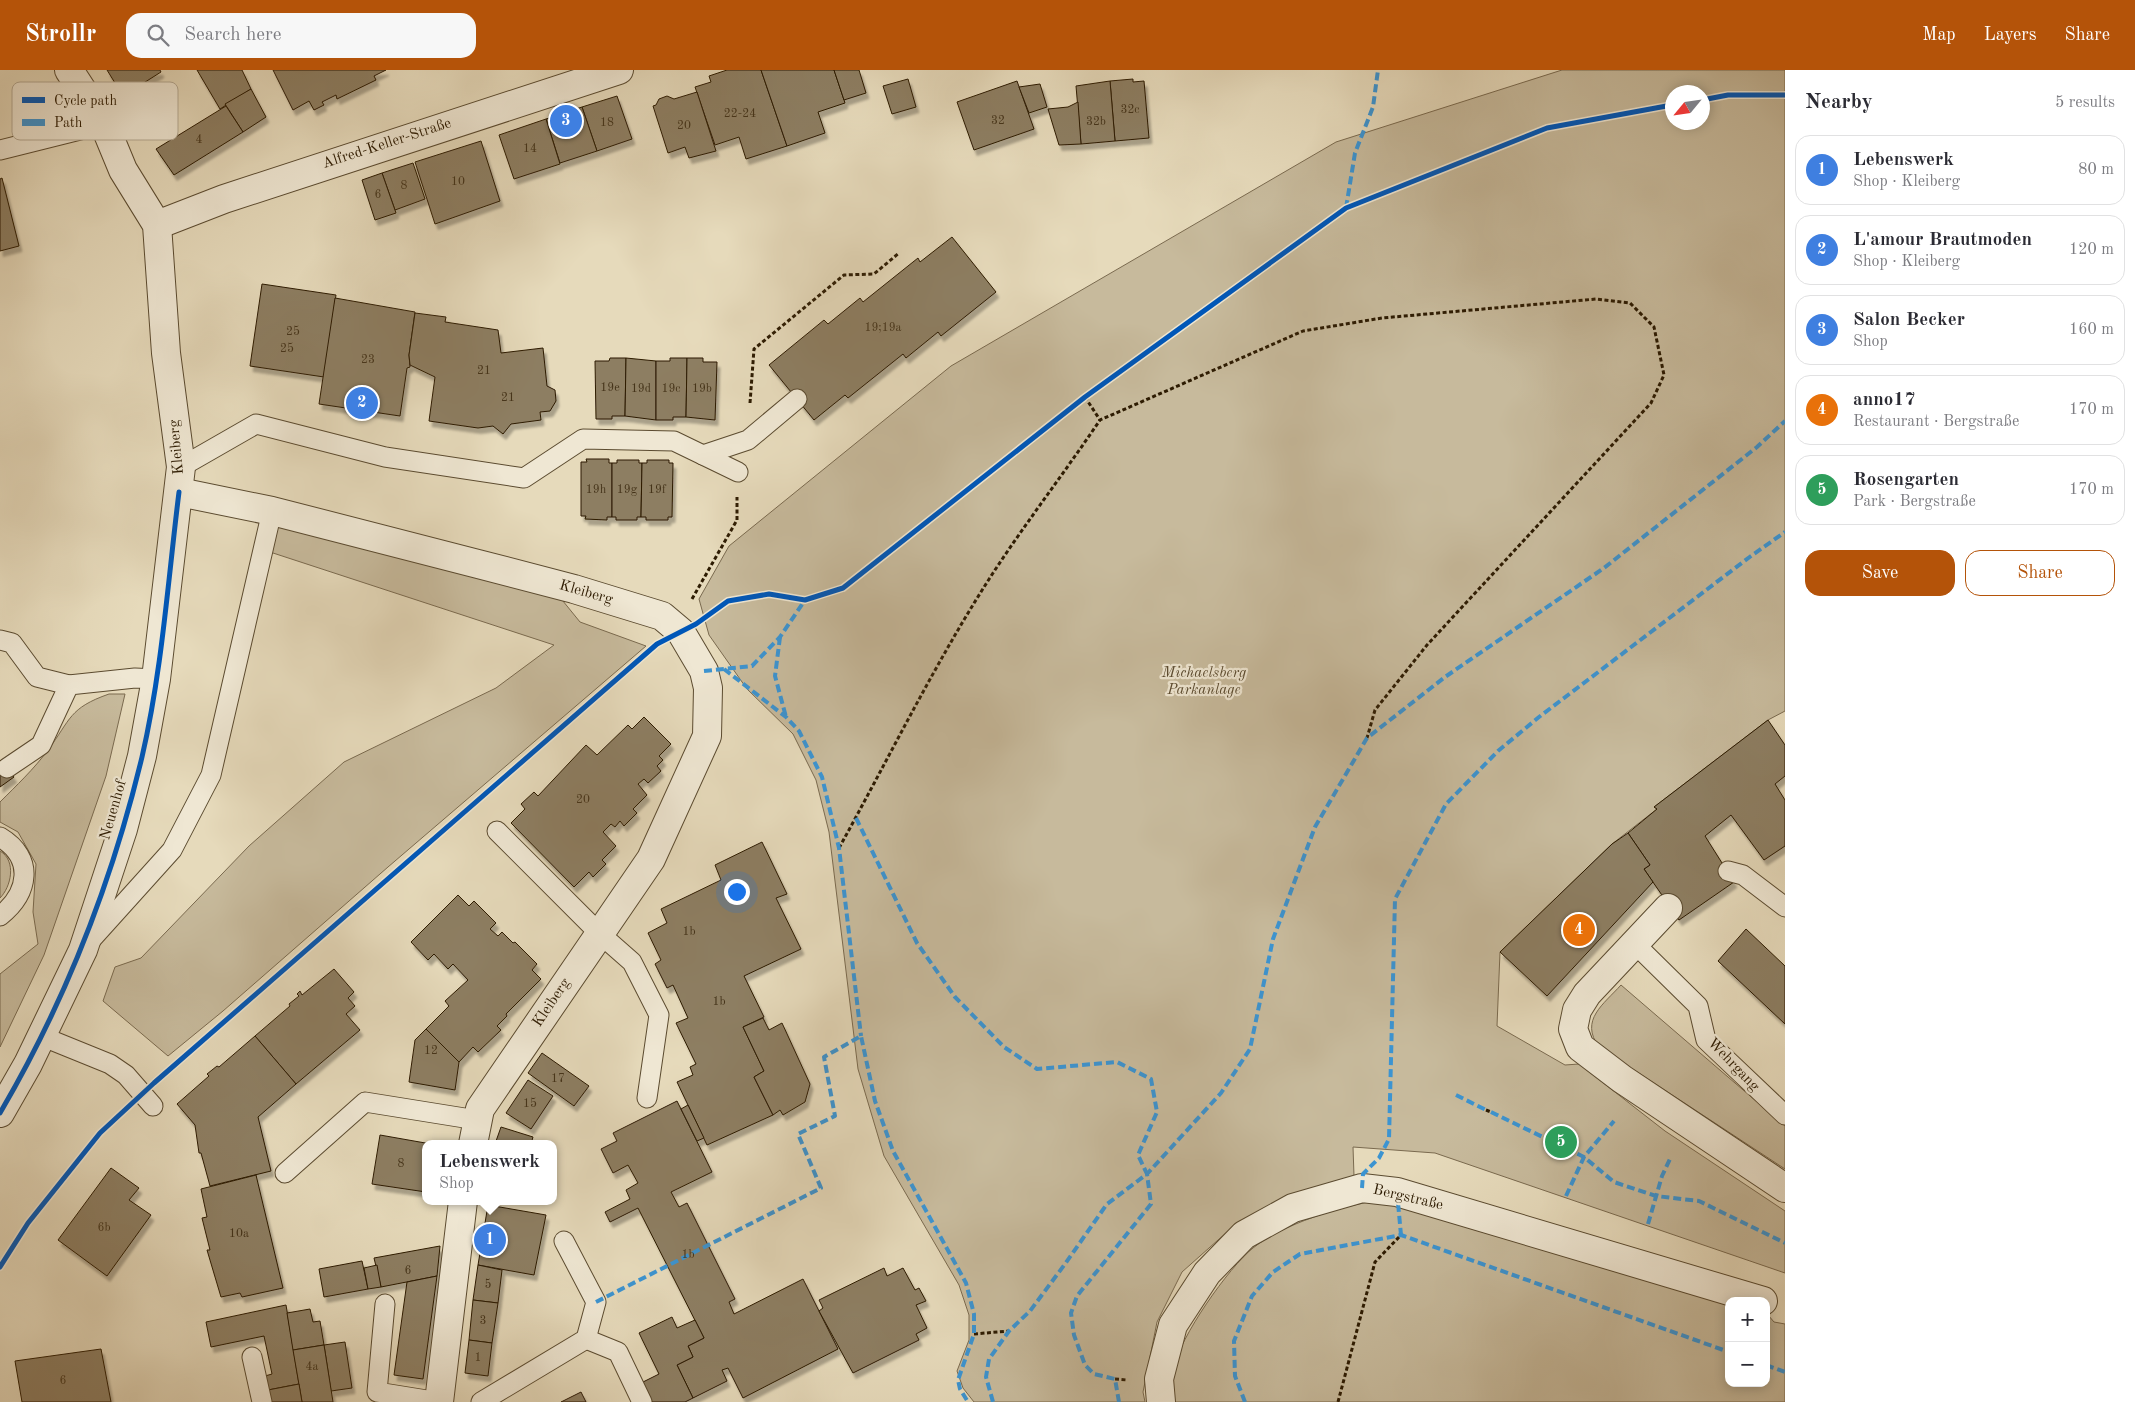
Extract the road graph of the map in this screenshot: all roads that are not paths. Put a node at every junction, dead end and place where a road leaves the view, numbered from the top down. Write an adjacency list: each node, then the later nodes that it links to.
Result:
1 (69, 70): 3 (street)
2 (618, 70): 7 (street, Alfred-Keller-Straße)
3 (77, 82)
4 (40, 140): 6 (lane)
5 (111, 140): 7 (street)
6 (0, 150)
7 (157, 225): 11 (street, Kleiberg)
8 (797, 399): 9 (lane)
9 (704, 455): 10 (lane); 11 (lane)
10 (738, 472)
11 (180, 479): 12 (street, Kleiberg); 14 (street, Neuenhof)
12 (272, 511): 23 (street, Kleiberg); 25 (lane)
13 (0, 640): 15 (lane)
14 (156, 679): 15 (lane); 25 (street, Neuenhof)
15 (69, 685): 16 (lane)
16 (7, 768)
17 (497, 831): 23 (lane)
18 (0, 837): 22 (lane)
19 (1728, 871): 20 (lane)
20 (1785, 907)
21 (1668, 908): 24 (street)
22 (0, 916)
23 (600, 933): 27 (lane); 31 (street, Kleiberg)
24 (1634, 943): 30 (lane, Wehrgang); 33 (street)
25 (82, 950): 26 (street, Neuenhof)
26 (41, 1036): 28 (lane); 29 (street, Neuenhof)
27 (647, 1098)
28 (153, 1106)
29 (0, 1113)
30 (1785, 1115)
31 (475, 1132): 32 (lane)
32 (285, 1173)
33 (1785, 1188)
34 (463, 1205): 43 (street)
35 (564, 1241): 40 (lane)
36 (1751, 1297): 46 (street, Bergstraße)
37 (1770, 1302): 39 (street, Bergstraße)
38 (385, 1304): 43 (lane)
39 (1785, 1307)
40 (586, 1339): 44 (lane); 45 (lane)
41 (252, 1358): 42 (lane)
42 (262, 1402)
43 (439, 1402)
44 (481, 1402)
45 (642, 1402)
46 (1161, 1402)

